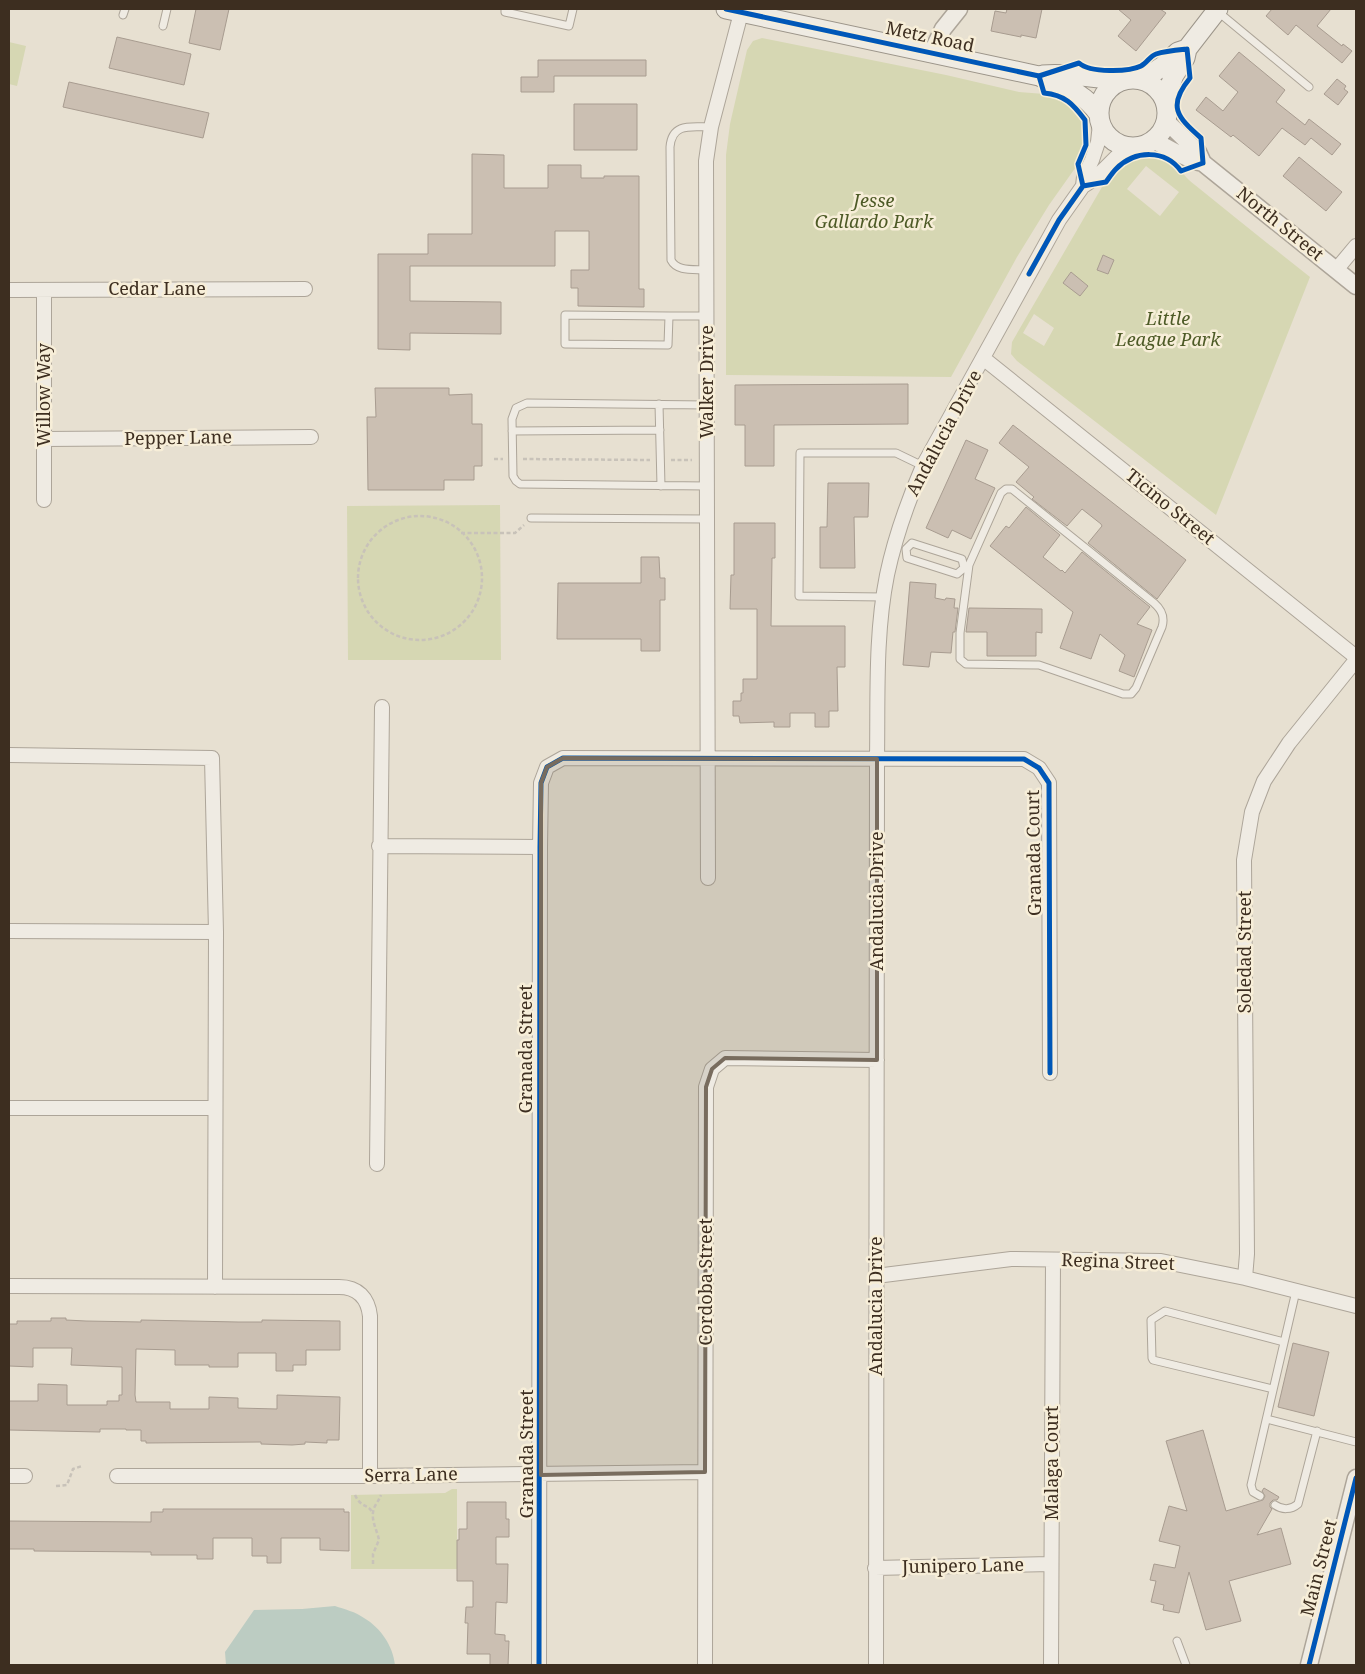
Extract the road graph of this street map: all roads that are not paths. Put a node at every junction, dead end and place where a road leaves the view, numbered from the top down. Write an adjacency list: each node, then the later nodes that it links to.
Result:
1 (167, 9): 7 (lane)
2 (505, 9): 3 (lane)
3 (573, 9)
4 (960, 9): 9 (street)
5 (737, 10): 9 (main road, Metz Road); 17 (street, Walker Drive)
6 (1217, 10): 8 (main road); 13 (lane)
7 (163, 26)
8 (1187, 49): 12 (main road); 14 (main road)
9 (932, 52): 10 (main road, Metz Road)
10 (1039, 76): 11 (main road, Metz Road); 15 (main road, Metz Road)
11 (1122, 80): 12 (main road); 15 (main road)
12 (1142, 80): 14 (main road)
13 (1309, 87)
14 (1165, 99): 16 (main road)
15 (1100, 119): 19 (main road); 21 (street, Andalucia Drive)
16 (1166, 121): 18 (main road); 20 (street, North Street)
17 (711, 127): 23 (street, Walker Drive); 23 (lane)
18 (1154, 141): 19 (main road); 20 (street, North Street)
19 (1128, 146): 21 (street, Andalucia Drive)
20 (1203, 163): 24 (street, North Street)
21 (1083, 186): 31 (street, Andalucia Drive)
22 (1356, 246): 24 (street)
23 (706, 270): 30 (street, Walker Drive)
24 (1336, 270): 25 (street, North Street)
25 (1356, 286)
26 (305, 289): 28 (street, Cedar Lane)
27 (9, 290): 28 (street, Cedar Lane)
28 (44, 290): 37 (street, Willow Way)
29 (668, 316): 29 (lane); 30 (lane)
30 (706, 316): 33 (street, Walker Drive)
31 (983, 358): 38 (street, Andalucia Drive); 47 (street, Ticino Street)
32 (659, 404): 33 (lane); 34 (lane); 35 (lane)
33 (706, 405): 40 (street, Walker Drive)
34 (660, 430): 35 (lane); 39 (lane)
35 (512, 431): 39 (lane)
36 (311, 436): 37 (street, Pepper Lane)
37 (44, 439): 41 (street, Willow Way)
38 (923, 466): 44 (street, Andalucia Drive); 46 (lane)
39 (661, 486): 40 (lane)
40 (707, 486): 43 (street, Walker Drive)
41 (44, 500)
42 (531, 518): 43 (lane)
43 (707, 519): 50 (street, Walker Drive)
44 (900, 547): 45 (lane); 45 (lane); 46 (street, Andalucia Drive)
45 (966, 568): 45 (lane)
46 (884, 597): 51 (street, Andalucia Drive)
47 (1356, 659): 64 (street, Soledad Street)
48 (382, 707): 52 (street)
49 (9, 754): 56 (street)
50 (708, 759): 51 (street, Granada Street); 53 (street, Granada Street); 54 (street, Walker Drive)
51 (878, 759): 57 (street, Andalucia Drive); 58 (street, Granada Court)
52 (379, 846): 53 (street); 61 (street)
53 (540, 847): 75 (street, Granada Street)
54 (708, 878)
55 (9, 931): 56 (street)
56 (216, 932): 60 (street)
57 (877, 1060): 63 (street, Andalucia Drive); 74 (street, Cordoba Street)
58 (1050, 1073)
59 (9, 1108): 60 (street)
60 (215, 1108): 66 (street)
61 (377, 1164)
62 (1053, 1260): 63 (street, Regina Street); 64 (street, Regina Street); 83 (street, Malaga Court)
63 (876, 1276): 84 (street, Andalucia Drive)
64 (1245, 1278): 67 (street, Regina Street)
65 (9, 1286): 66 (street)
66 (215, 1287): 79 (street)
67 (1296, 1291): 68 (street, Regina Street); 69 (lane)
68 (1356, 1306)
69 (1284, 1342): 70 (lane); 70 (lane)
70 (1273, 1389): 71 (lane)
71 (1267, 1419): 72 (lane); 81 (lane)
72 (1317, 1432): 73 (lane); 82 (lane)
73 (1356, 1442)
74 (705, 1472): 75 (street, Serra Lane); 87 (street, Cordoba Street)
75 (541, 1474): 79 (street, Serra Lane); 86 (street, Granada Street)
76 (9, 1476): 77 (street)
77 (26, 1476)
78 (117, 1476): 79 (street, Serra Lane)
79 (370, 1476)
80 (1356, 1478): 91 (street, Main Street)
81 (1260, 1496)
82 (1275, 1506)
83 (1051, 1564): 84 (street, Junipero Lane); 89 (street, Malaga Court)
84 (875, 1568): 88 (street, Andalucia Drive)
85 (1177, 1641): 90 (lane)
86 (540, 1665)
87 (705, 1665)
88 (876, 1665)
89 (1051, 1665)
90 (1186, 1665)
91 (1309, 1665)

